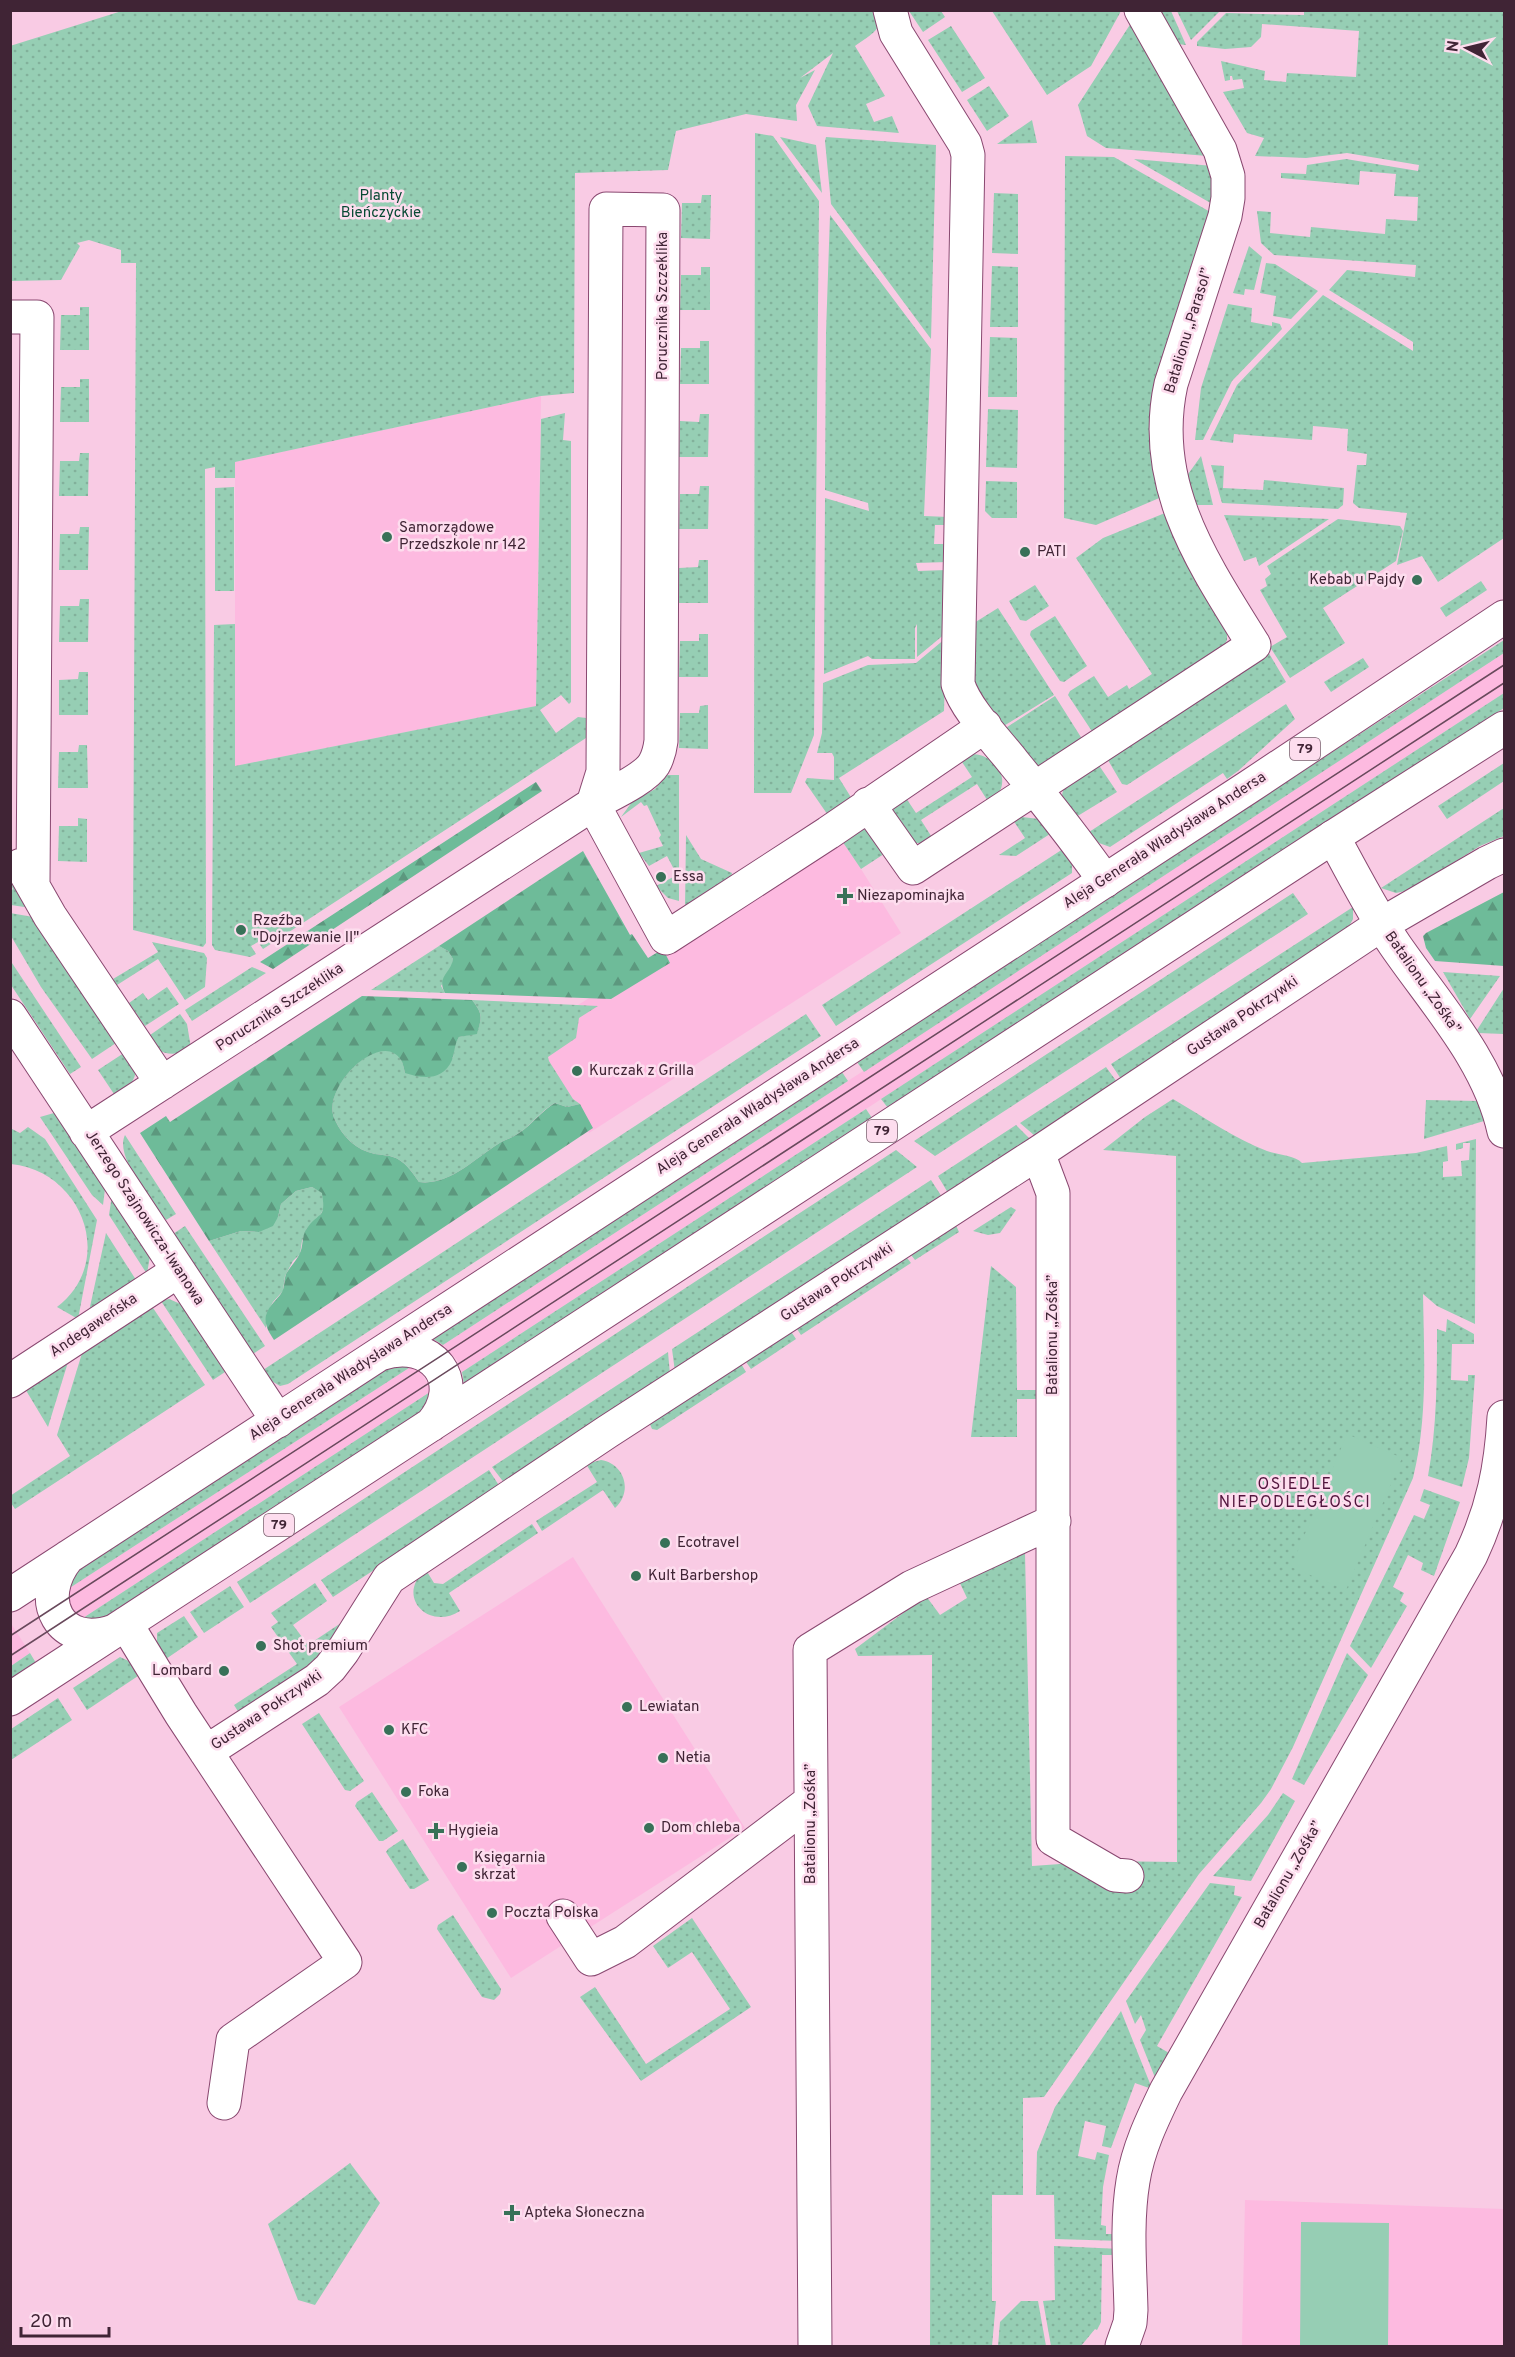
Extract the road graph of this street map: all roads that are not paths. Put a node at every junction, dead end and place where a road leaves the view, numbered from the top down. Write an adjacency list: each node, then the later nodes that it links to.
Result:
1 (890, 10): 5 (street)
2 (1141, 10): 7 (street, Batalionu „Parasol”)
3 (10, 317): 14 (street)
4 (1504, 617): 13 (street, Aleja Generała Władysława Andersa / 79)
5 (985, 726): 7 (street); 9 (street)
6 (1504, 728): 10 (street, 79)
7 (1035, 789): 9 (street); 13 (street)
8 (593, 804): 8 (street, Porucznika Szczeklika); 9 (street); 17 (street, Porucznika Szczeklika)
9 (868, 804)
10 (1333, 837): 15 (street, Batalionu „Zośka”); 26 (street, 79)
11 (10, 848): 14 (street)
12 (1504, 855): 15 (street, Gustawa Pokrzywki)
13 (1106, 881): 22 (street, Aleja Generała Władysława Andersa / 79)
14 (33, 885): 17 (street)
15 (1382, 924): 18 (street, Batalionu „Zośka”); 20 (street, Gustawa Pokrzywki)
16 (10, 1016): 19 (street, Jerzego Szajnowicza-Iwanowa)
17 (162, 1083): 19 (street, Porucznika Szczeklika)
18 (1504, 1131)
19 (86, 1132): 21 (street, Jerzego Szajnowicza-Iwanowa)
20 (1038, 1153): 27 (street, Batalionu „Zośka”); 32 (street, Gustawa Pokrzywki)
21 (178, 1271): 23 (street, Andegaweńska); 25 (street, Jerzego Szajnowicza-Iwanowa)
22 (380, 1354): 25 (street, Aleja Generała Władysława Andersa / 79); 26 (street)
23 (10, 1381)
24 (1504, 1417): 38 (street, Batalionu „Zośka”)
25 (278, 1421): 28 (street, Aleja Generała Władysława Andersa / 79)
26 (431, 1425): 30 (street, 79)
27 (1054, 1521): 33 (street, Batalionu „Zośka”); 34 (street, Batalionu „Zośka”)
28 (68, 1557): 29 (street, Aleja Generała Władysława Andersa / 79); 30 (street)
29 (10, 1594)
30 (120, 1628): 31 (street, 79); 32 (street)
31 (10, 1699)
32 (206, 1752): 36 (street)
33 (811, 1801): 35 (street); 37 (street, Batalionu „Zośka”)
34 (1127, 1876)
35 (563, 1916)
36 (224, 2103)
37 (814, 2346)
38 (1122, 2346)

